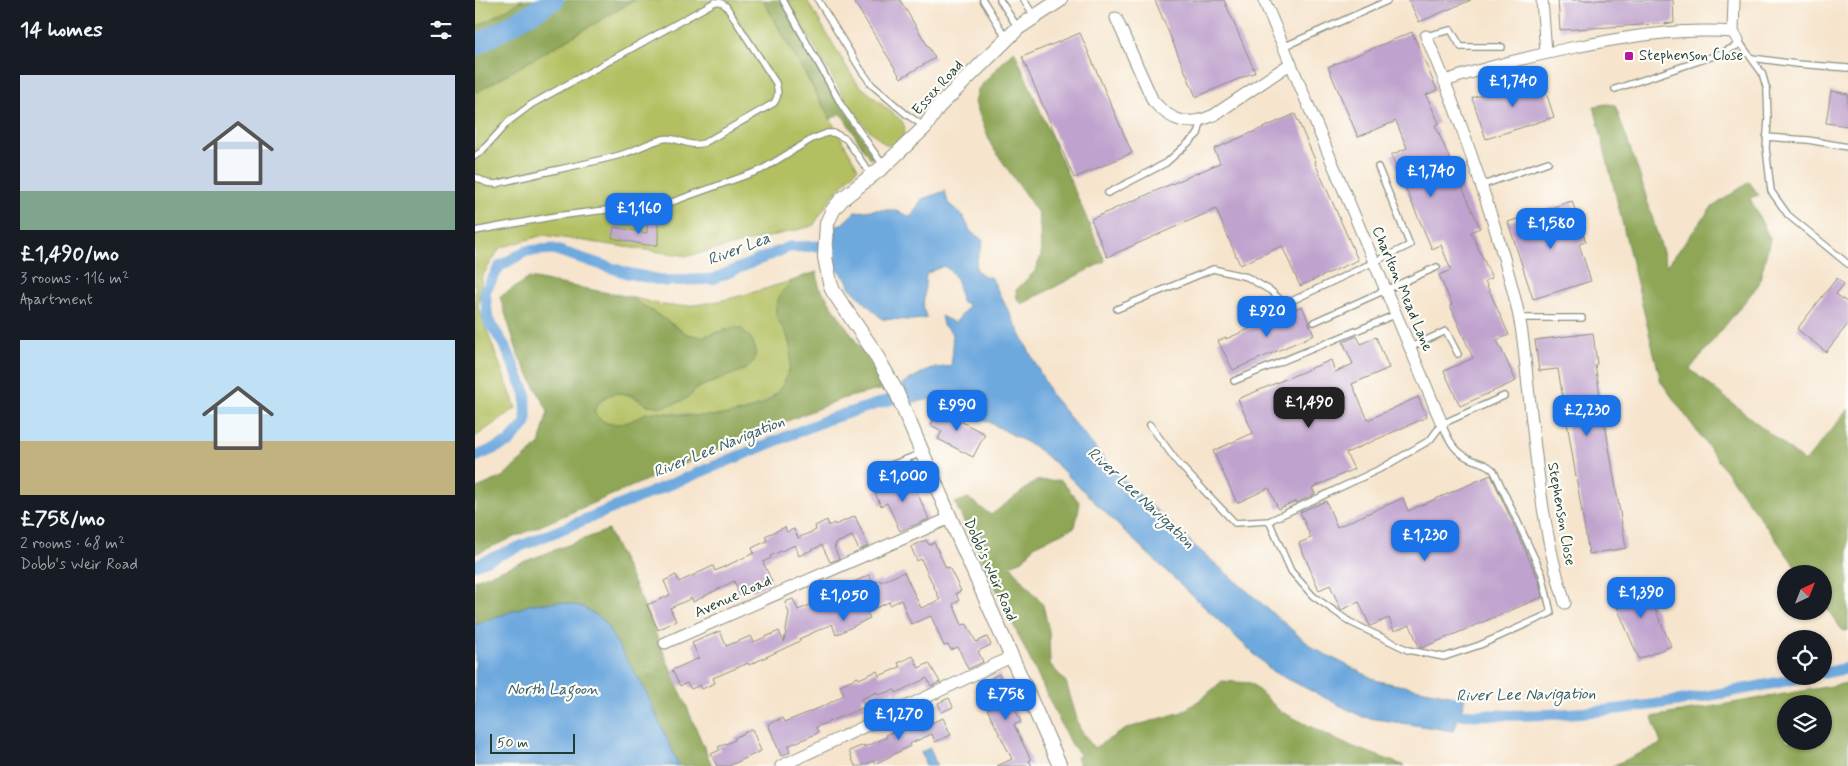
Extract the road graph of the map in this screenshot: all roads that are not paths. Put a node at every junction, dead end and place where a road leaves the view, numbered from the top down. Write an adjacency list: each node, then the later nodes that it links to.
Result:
1 (783, 0): 31 (lane)
2 (818, 0): 26 (lane)
3 (983, 0): 15 (lane)
4 (1000, 0): 13 (lane)
5 (1024, 0): 11 (lane)
6 (1059, 0): 11 (street, Essex Road)
7 (1264, 0): 17 (street, Charlton Mead Lane)
8 (1542, 0): 19 (street)
9 (1733, 0): 16 (street)
10 (1387, 1): 17 (lane)
11 (1034, 16): 13 (street, Essex Road)
12 (1116, 18): 25 (street)
13 (1019, 28): 15 (street, Essex Road)
14 (1426, 36): 18 (lane); 23 (street, Stephenson Close)
15 (1007, 39): 26 (street, Essex Road)
16 (1737, 39): 19 (street); 20 (lane); 24 (lane)
17 (1283, 47): 21 (street, Charlton Mead Lane)
18 (1502, 47)
19 (1546, 53): 23 (street)
20 (1752, 58): 22 (lane); 27 (lane)
21 (1290, 64): 25 (street); 39 (street, Charlton Mead Lane)
22 (1848, 68)
23 (1445, 81): 35 (street, Stephenson Close)
24 (1615, 89)
25 (1202, 120): 36 (lane)
26 (925, 127): 31 (street, Essex Road)
27 (1766, 137): 28 (lane); 40 (lane)
28 (1848, 147)
29 (475, 156): 34 (lane)
30 (1548, 162): 35 (lane)
31 (884, 166): 33 (street, Essex Road)
32 (1378, 167): 39 (lane)
33 (872, 176): 37 (street, Essex Road); 38 (lane)
34 (475, 177)
35 (1483, 186): 45 (street, Stephenson Close)
36 (1108, 193)
37 (842, 199): 54 (street, Dobb's Weir Road)
38 (475, 231)
39 (1374, 262): 42 (street, Charlton Mead Lane); 43 (lane)
40 (1848, 264)
41 (1437, 267): 42 (lane)
42 (1387, 290): 44 (street, Charlton Mead Lane); 47 (lane)
43 (1117, 309)
44 (1397, 314): 48 (street, Charlton Mead Lane); 50 (lane)
45 (1519, 318): 46 (lane); 58 (street, Stephenson Close)
46 (1582, 318)
47 (1314, 322)
48 (1411, 347): 49 (lane); 52 (street, Charlton Mead Lane)
49 (1457, 354)
50 (1234, 382)
51 (1504, 396): 52 (lane)
52 (1442, 424): 57 (lane); 57 (lane)
53 (1150, 425): 57 (lane)
54 (922, 453): 55 (lane); 56 (street, Dobb's Weir Road)
55 (881, 469)
56 (950, 518): 59 (street, Avenue Road); 60 (street, Dobb's Weir Road)
57 (1269, 521)
58 (1565, 603)
59 (665, 643)
60 (1011, 657): 61 (street); 62 (street, Dobb's Weir Road)
61 (781, 766)
62 (1061, 766)

